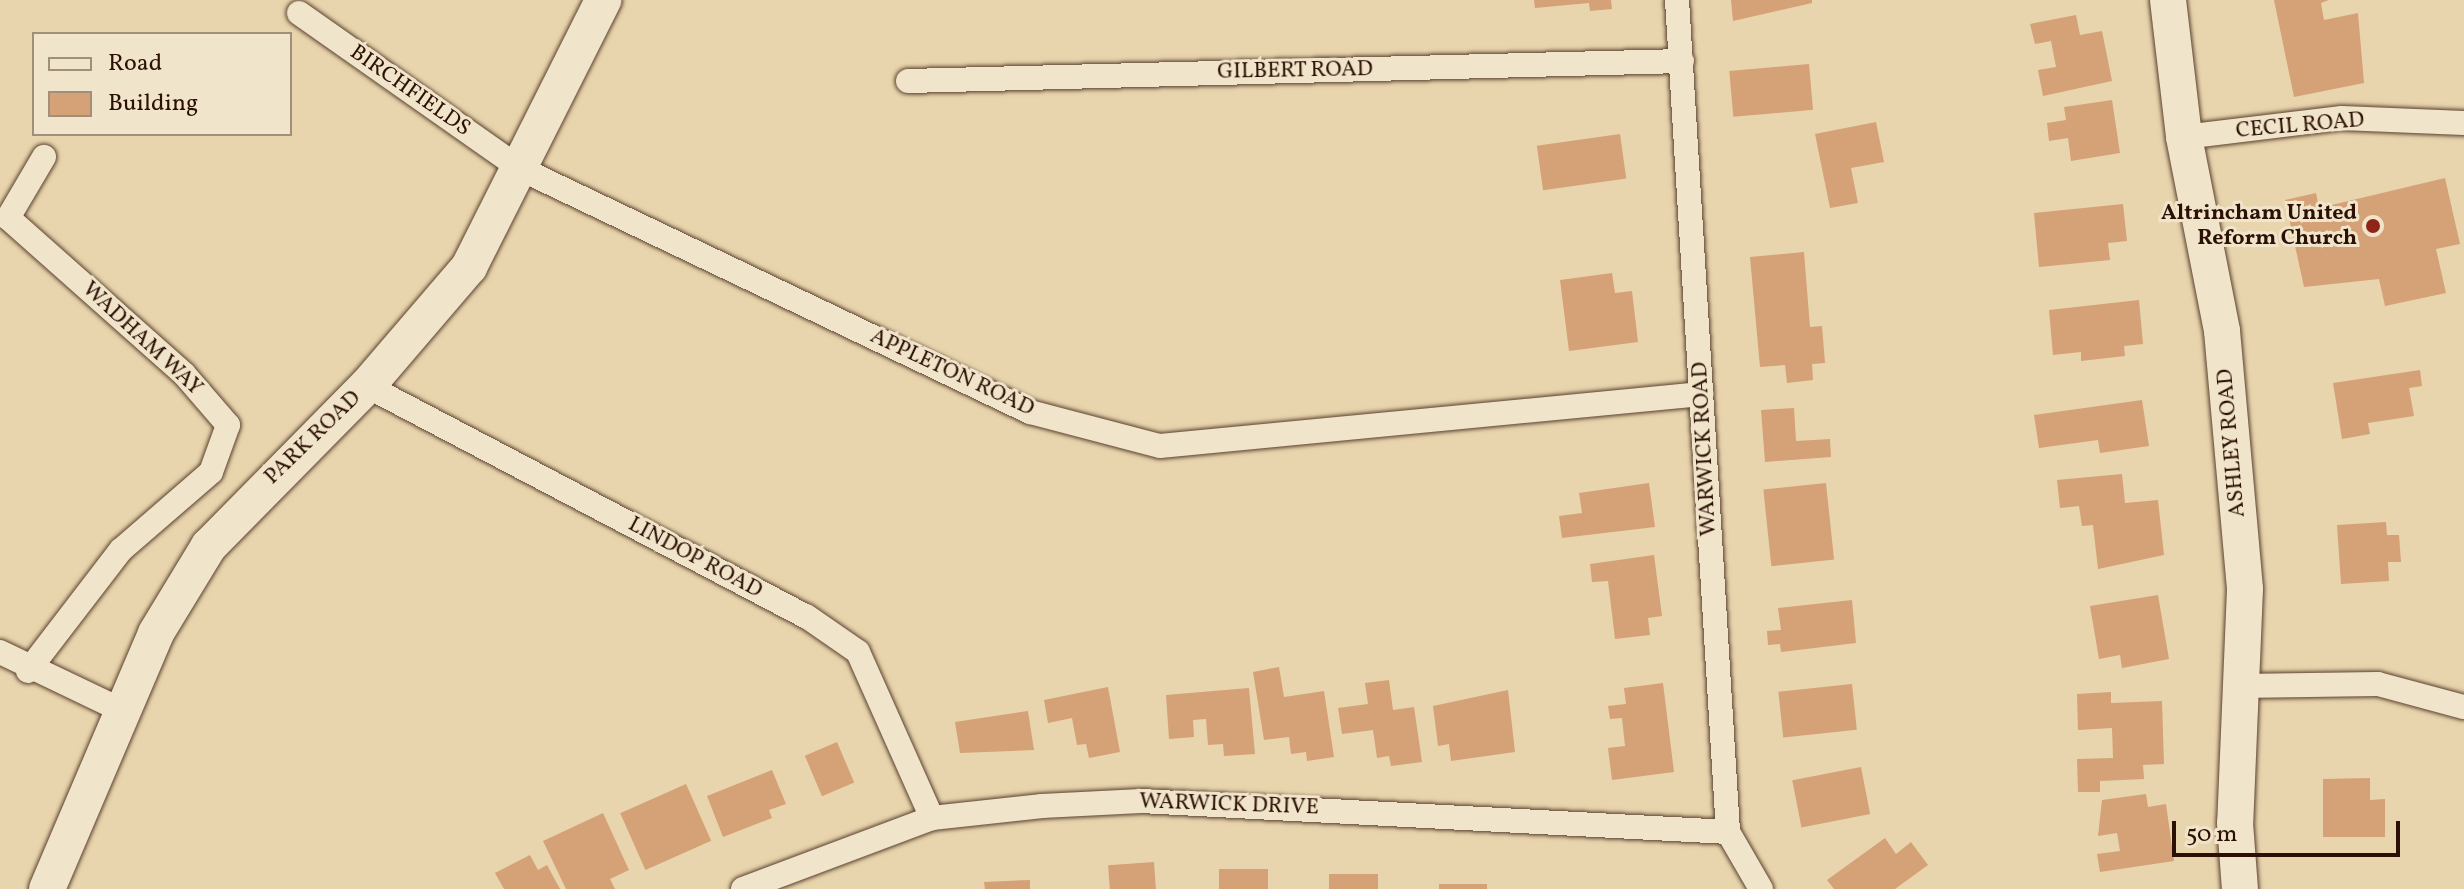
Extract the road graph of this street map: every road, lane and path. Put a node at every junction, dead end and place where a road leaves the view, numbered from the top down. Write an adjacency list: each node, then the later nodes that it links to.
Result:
1 (603, 0): 10 (main road, PARK ROAD)
2 (1677, 0): 5 (street, WARWICK ROAD)
3 (2168, 0): 8 (main road, ASHLEY ROAD)
4 (299, 13): 10 (street, BIRCHFIELDS)
5 (1682, 61): 6 (street, GILBERT ROAD); 12 (street, WARWICK ROAD)
6 (908, 81)
7 (2464, 123): 8 (street, CECIL ROAD)
8 (2184, 137): 15 (main road, ASHLEY ROAD)
9 (44, 157): 14 (street, WADHAM WAY)
10 (521, 169): 11 (main road, PARK ROAD); 12 (street, APPLETON ROAD)
11 (367, 386): 17 (main road, PARK ROAD); 18 (street, LINDOP ROAD)
12 (1702, 394): 19 (street, WARWICK ROAD)
13 (0, 652): 14 (street)
14 (28, 671): 17 (street)
15 (2240, 686): 16 (street); 23 (main road, ASHLEY ROAD)
16 (2464, 707)
17 (121, 710): 20 (main road, PARK ROAD)
18 (932, 818): 19 (street, WARWICK DRIVE); 21 (street, WARWICK DRIVE)
19 (1728, 832): 22 (street, WARWICK ROAD)
20 (47, 889)
21 (743, 889)
22 (1761, 889)
23 (2240, 889)

